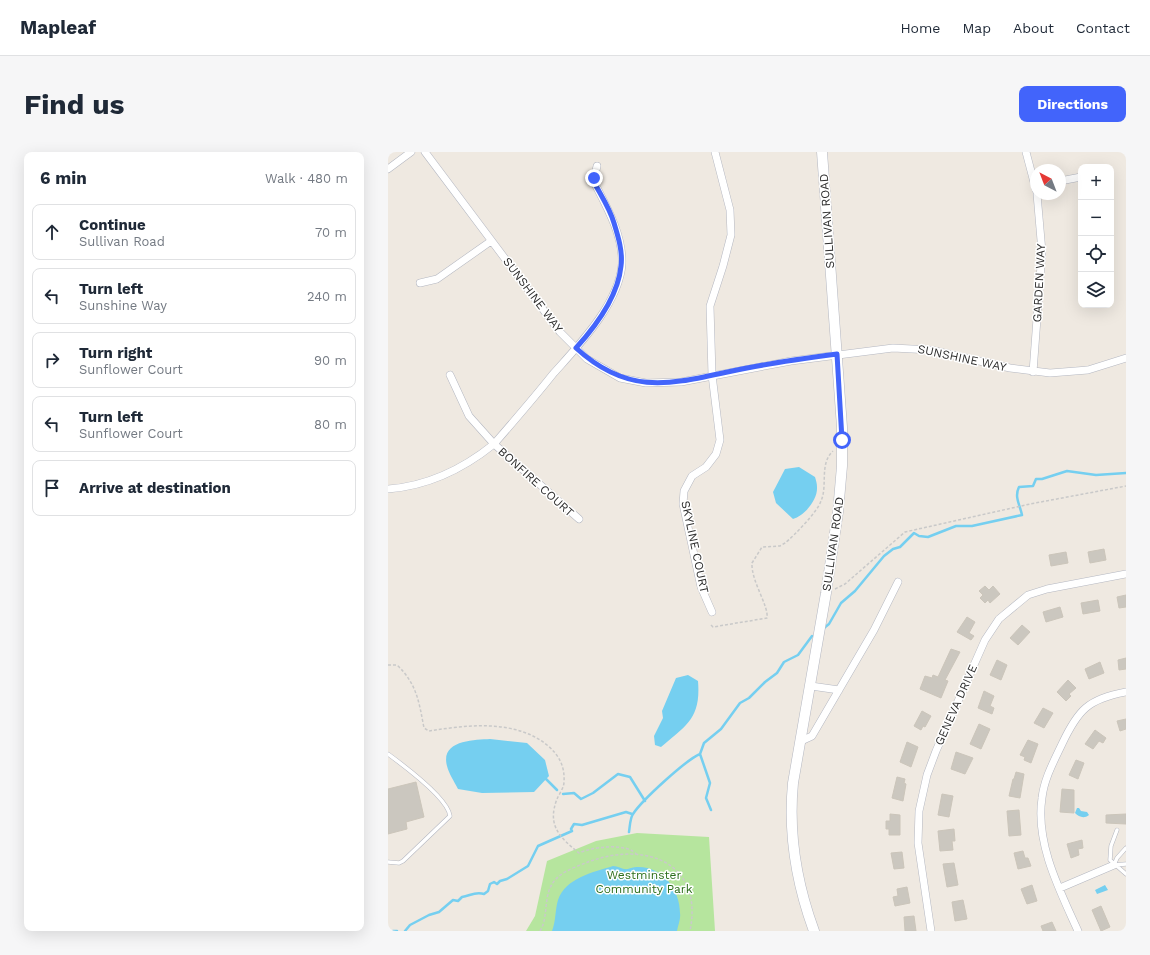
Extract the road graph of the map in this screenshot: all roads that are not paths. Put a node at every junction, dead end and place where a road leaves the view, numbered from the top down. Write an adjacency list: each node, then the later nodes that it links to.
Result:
1 (411, 152): 8 (street)
2 (425, 152): 12 (street, SUNSHINE WAY)
3 (716, 152): 19 (street, SKYLINE COURT)
4 (822, 152): 15 (street, SULLIVAN ROAD)
5 (1026, 152): 7 (street)
6 (597, 166): 14 (street)
7 (1030, 166)
8 (388, 169)
9 (1078, 178): 10 (street)
10 (1066, 180)
11 (1038, 200): 17 (street, GARDEN WAY)
12 (491, 241): 13 (street); 14 (street, SUNSHINE WAY)
13 (420, 283)
14 (576, 348): 19 (street, SUNSHINE WAY); 20 (street)
15 (837, 354): 17 (street, SUNSHINE WAY); 19 (street, SUNSHINE WAY); 26 (street, SULLIVAN ROAD)
16 (1126, 358): 17 (street, SUNSHINE WAY)
17 (1033, 372)
18 (450, 375): 20 (street, BONFIRE COURT)
19 (712, 375): 25 (street, SKYLINE COURT)
20 (494, 444): 21 (street); 22 (street, BONFIRE COURT)
21 (388, 489)
22 (579, 519)
23 (1126, 574): 39 (street, GENEVA DRIVE)
24 (898, 582): 27 (street)
25 (712, 612)
26 (811, 686): 27 (street); 29 (street, SULLIVAN ROAD)
27 (839, 690): 29 (street)
28 (1126, 692): 37 (street)
29 (801, 741): 38 (street, SULLIVAN ROAD)
30 (388, 754): 33 (lane)
31 (1117, 830): 35 (lane)
32 (1126, 848): 35 (lane)
33 (388, 862)
34 (1126, 864): 35 (lane)
35 (1114, 865): 36 (lane); 37 (street)
36 (1126, 874)
37 (1060, 888): 40 (street)
38 (814, 931)
39 (931, 931)
40 (1078, 931)

